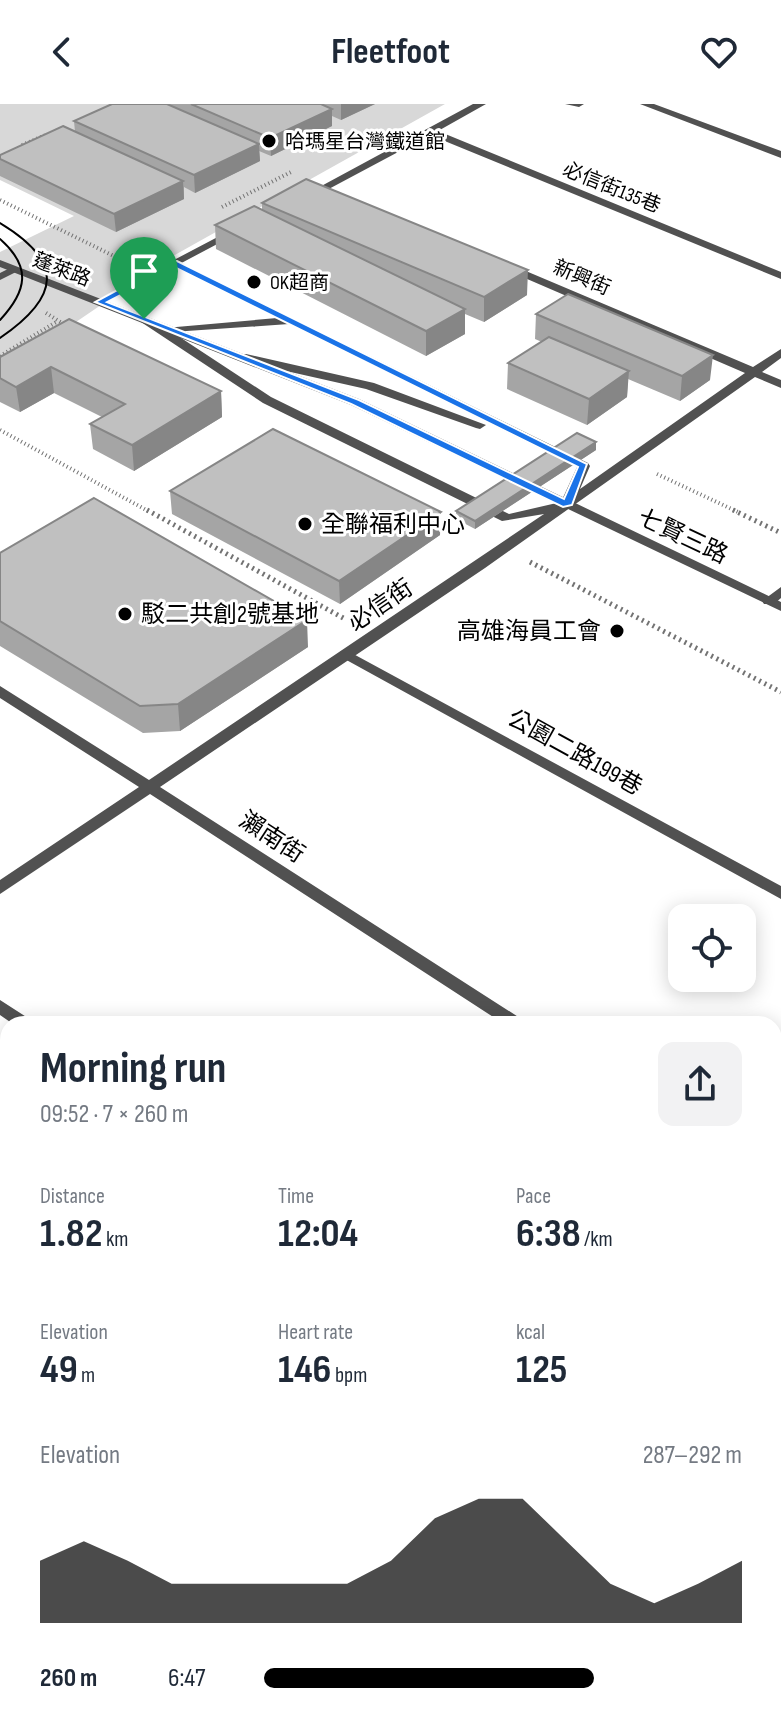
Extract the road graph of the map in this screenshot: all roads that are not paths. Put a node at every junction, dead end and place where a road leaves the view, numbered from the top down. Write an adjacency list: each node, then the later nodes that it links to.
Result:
1 (481, 104): 5 (street)
2 (570, 104): 3 (street)
3 (579, 104)
4 (645, 104): 6 (street)
5 (429, 131): 7 (street); 15 (street, 必信街135巷)
6 (781, 155)
7 (323, 188): 8 (street); 9 (street)
8 (338, 195)
9 (296, 202)
10 (242, 229): 13 (street)
11 (496, 262): 23 (street, 新興街)
12 (0, 263): 14 (street, 蓬萊路)
13 (174, 263): 17 (street); 19 (street, 七賢三路)
14 (14, 270): 16 (street); 17 (street, 蓬萊路)
15 (781, 276)
16 (0, 277)
17 (106, 304): 18 (street, 七賢三路)
18 (144, 319): 20 (street, 七賢三路); 26 (street, 七賢三路)
19 (290, 321): 20 (street, 七賢三路); 25 (street, 七賢三路)
20 (170, 329): 22 (street, 七賢三路)
21 (781, 353): 23 (street, 必信街)
22 (246, 358): 25 (street, 七賢三路); 26 (street, 七賢三路)
23 (754, 372): 24 (street, 新興街); 26 (street, 必信街)
24 (781, 384)
25 (549, 449): 26 (street, 七賢三路)
26 (567, 505): 28 (street, 七賢三路); 29 (street, 必信街)
27 (781, 591): 28 (street)
28 (775, 604)
29 (346, 654): 31 (street, 必信街); 33 (street, 公園二路199巷)
30 (0, 691): 31 (street, 瀨南街)
31 (149, 787): 32 (street, 必信街); 34 (street, 瀨南街)
32 (0, 888)
33 (781, 893)
34 (505, 1016)

